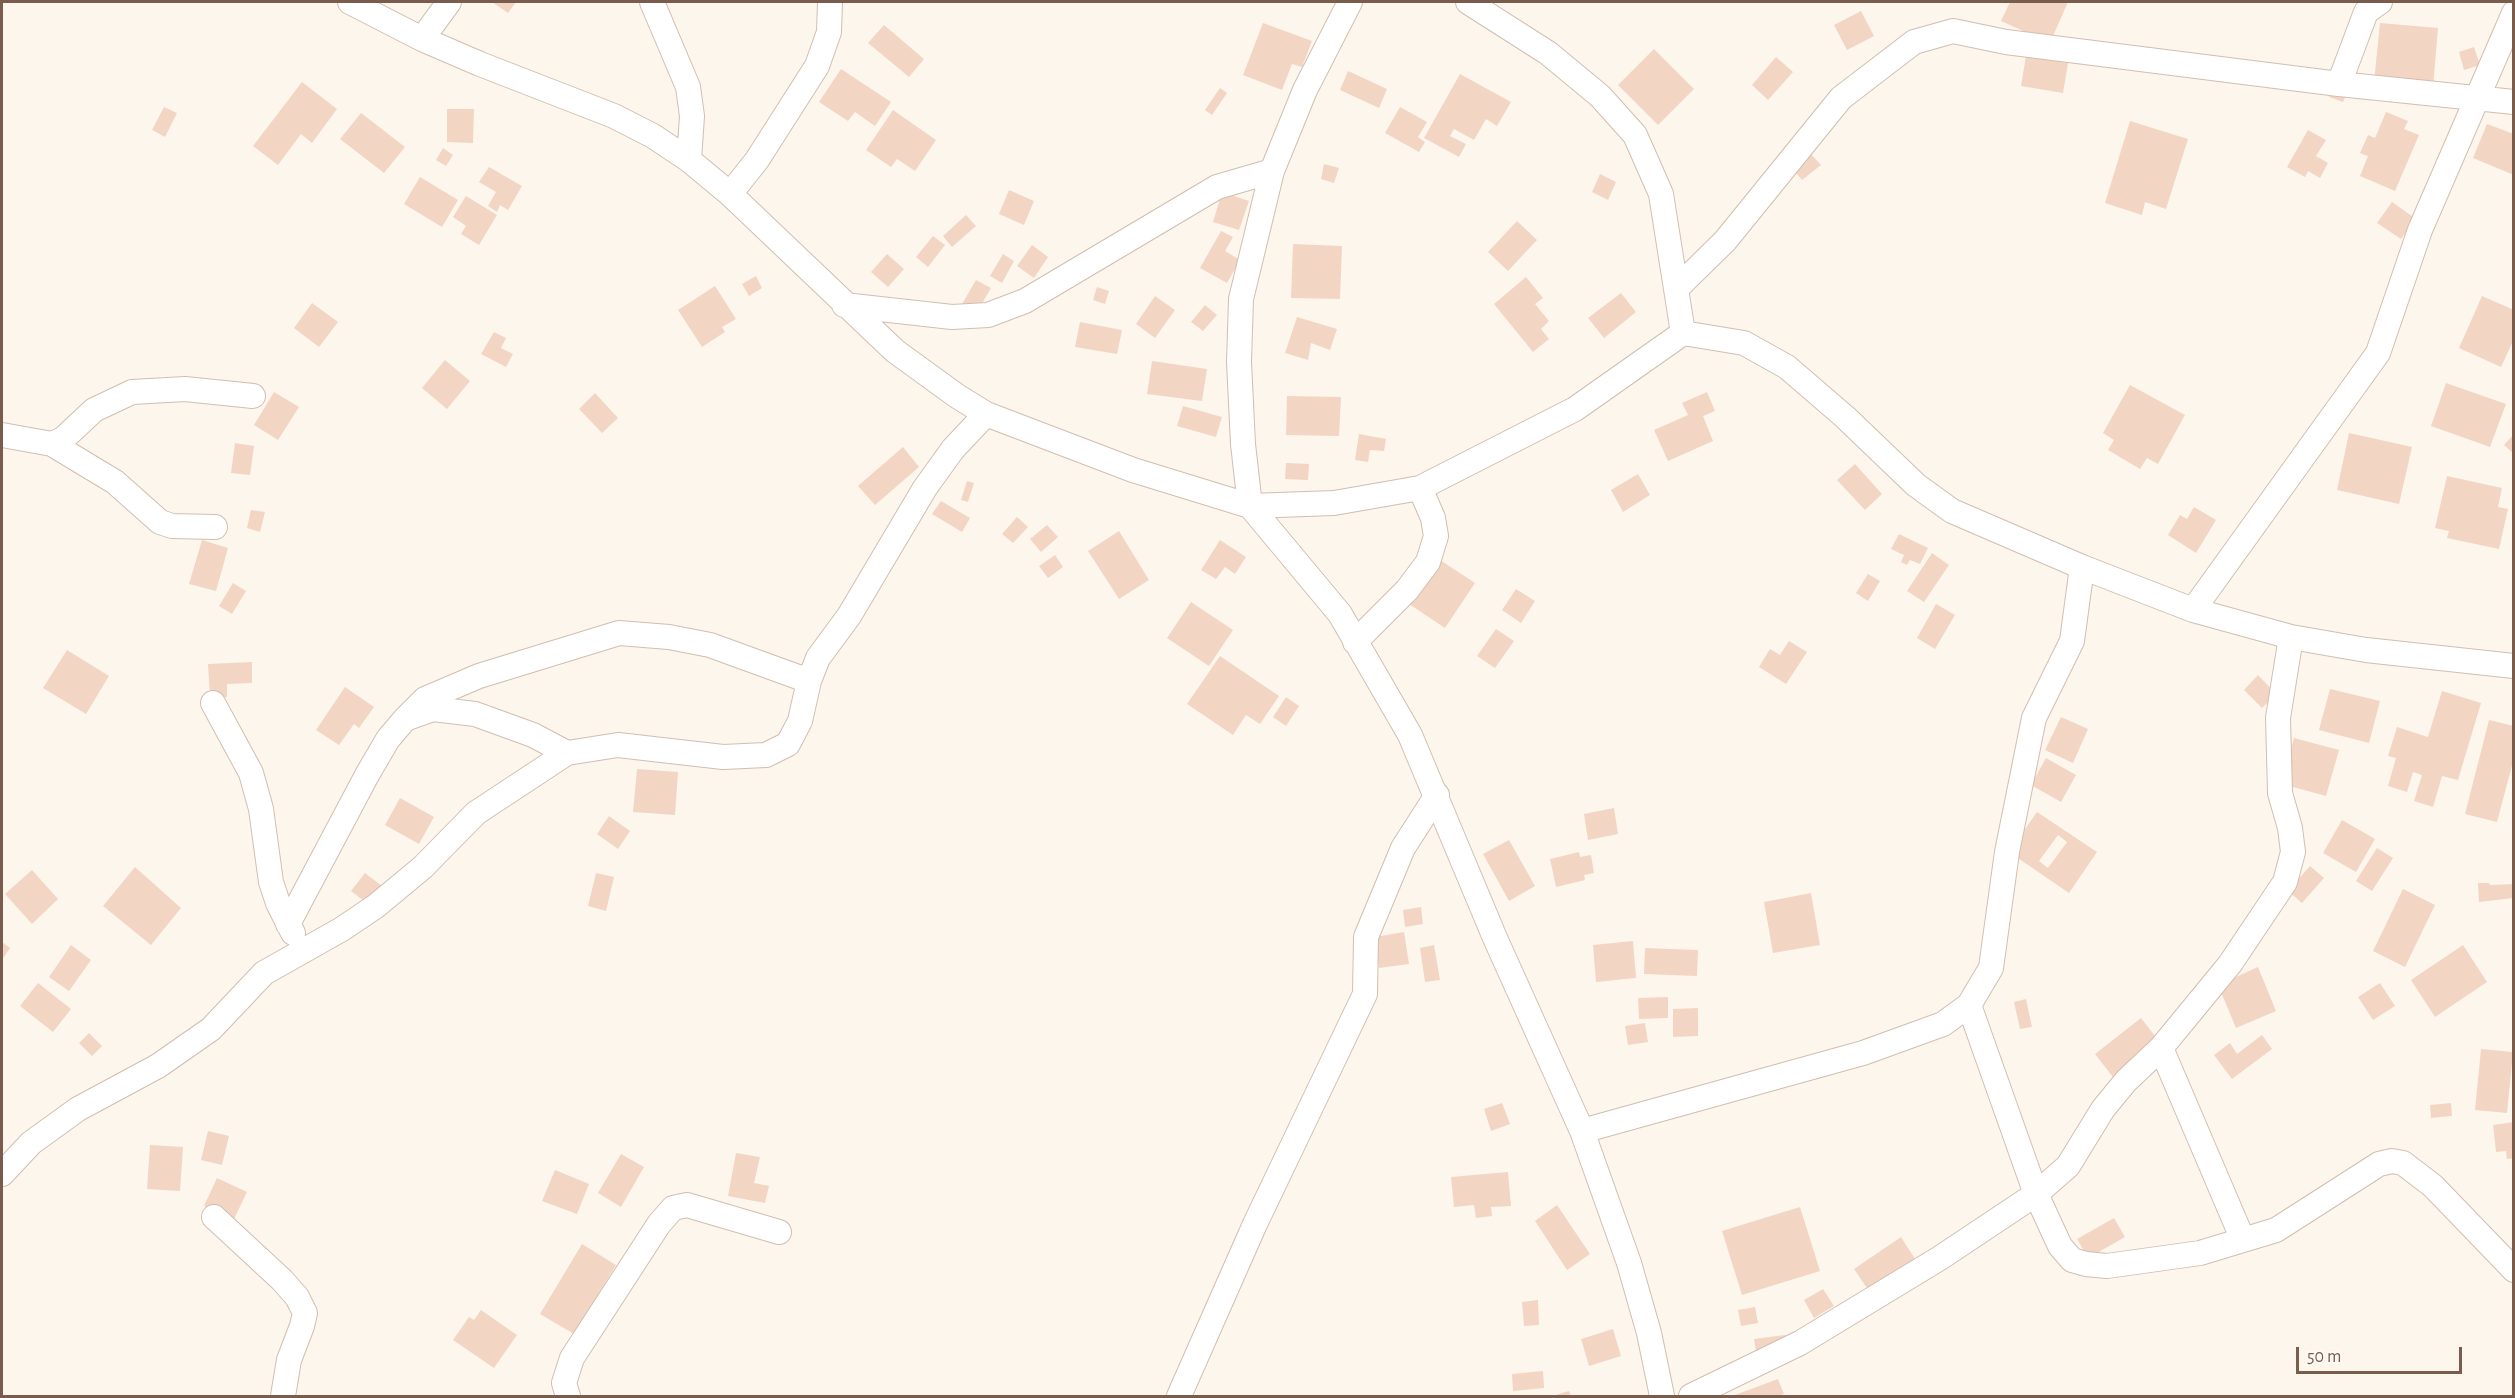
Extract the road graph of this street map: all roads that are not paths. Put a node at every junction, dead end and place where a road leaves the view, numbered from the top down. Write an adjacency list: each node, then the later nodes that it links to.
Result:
1 (350, 2): 9 (street)
2 (449, 2): 9 (street)
3 (652, 2): 13 (street)
4 (830, 2): 15 (street)
5 (1350, 2): 14 (street)
6 (1468, 2): 16 (street)
7 (2380, 2): 10 (street)
8 (2514, 13): 11 (street)
9 (422, 39): 13 (street)
10 (2339, 84): 11 (street); 16 (street)
11 (2476, 97): 12 (street); 27 (street)
12 (2514, 102)
13 (689, 160): 15 (street)
14 (1272, 171): 17 (street); 24 (street)
15 (730, 194): 17 (street)
16 (1676, 289): 18 (street)
17 (844, 305): 20 (street)
18 (1683, 333): 23 (street); 26 (street)
19 (253, 396): 22 (street)
20 (986, 414): 24 (street); 31 (street)
21 (2, 435): 22 (street)
22 (52, 444): 25 (street)
23 (1420, 488): 24 (street); 29 (street)
24 (1250, 506): 29 (street)
25 (215, 527)
26 (2082, 567): 27 (street); 38 (street)
27 (2193, 610): 28 (street)
28 (2291, 637): 30 (street); 39 (street)
29 (1355, 642): 35 (street)
30 (2514, 666)
31 (810, 681): 33 (street); 34 (street)
32 (213, 703): 36 (street)
33 (405, 719): 34 (street); 36 (street)
34 (567, 753): 37 (street)
35 (1437, 795): 40 (street); 49 (street)
36 (288, 924): 37 (street)
37 (304, 950): 41 (street)
38 (1969, 1005): 40 (street); 42 (street)
39 (2161, 1048): 42 (street); 45 (street)
40 (1582, 1131): 50 (street)
41 (2, 1174)
42 (2036, 1194): 45 (street); 51 (street)
43 (214, 1217): 48 (street)
44 (780, 1232): 47 (street)
45 (2243, 1240): 46 (street)
46 (2514, 1270)
47 (561, 1392)
48 (283, 1396)
49 (1179, 1396)
50 (1662, 1396)
51 (1691, 1396)

